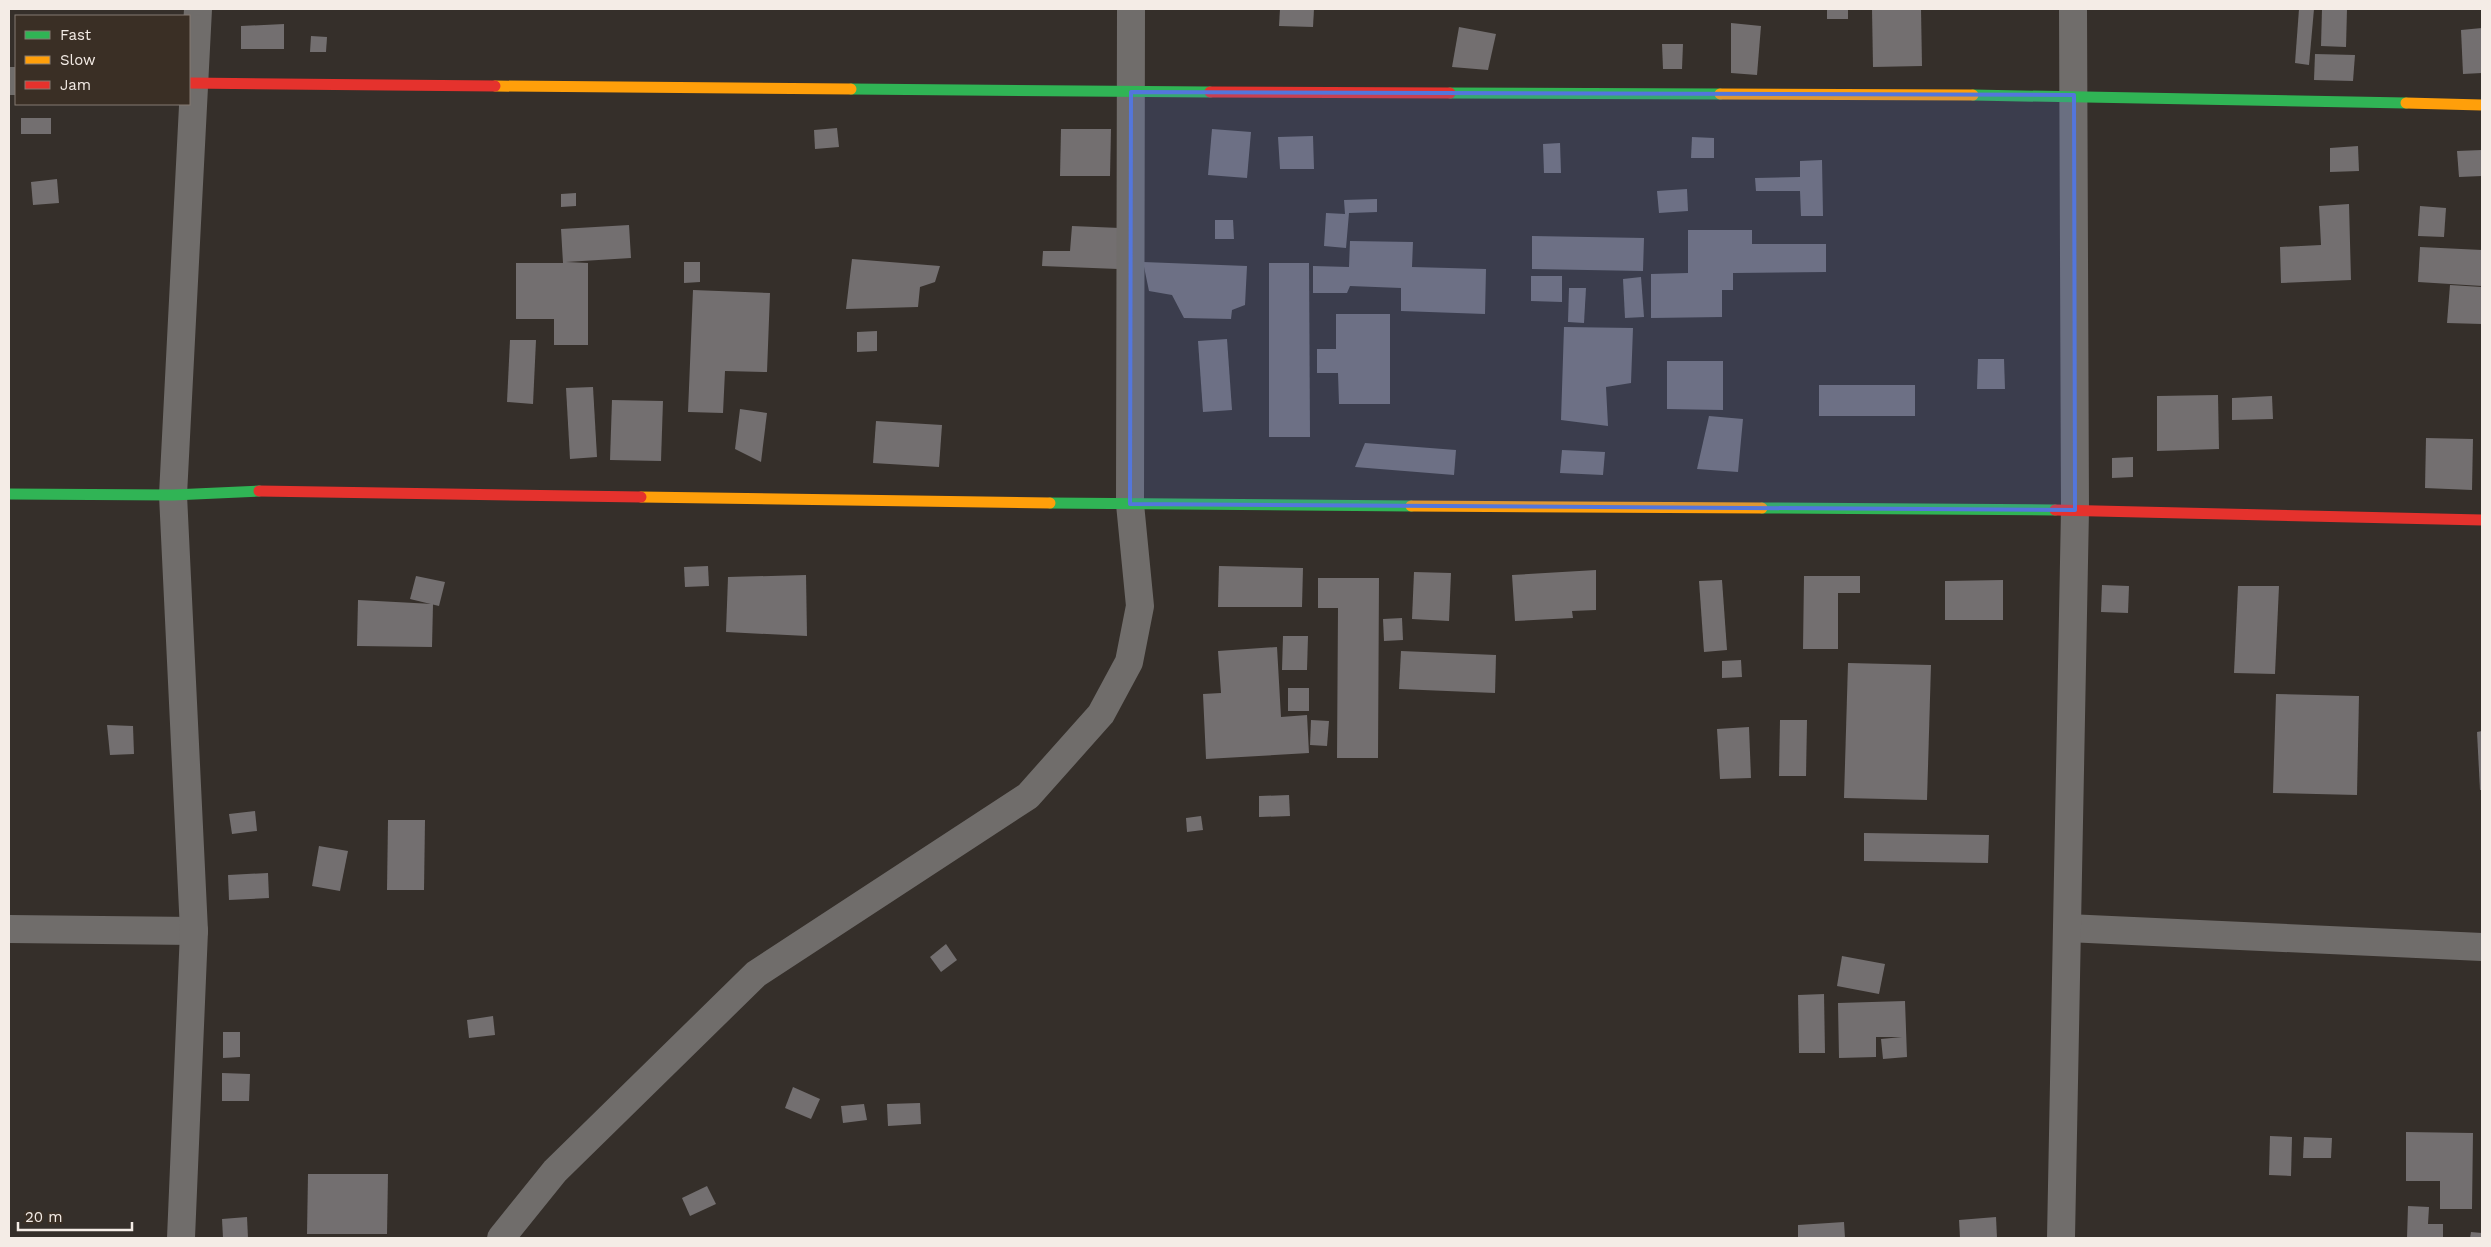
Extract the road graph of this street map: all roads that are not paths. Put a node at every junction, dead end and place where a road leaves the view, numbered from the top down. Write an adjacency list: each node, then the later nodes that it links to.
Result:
1 (198, 9): 4 (street)
2 (1132, 9): 5 (street)
3 (2073, 9): 6 (street)
4 (192, 83): 5 (street); 9 (street)
5 (1131, 92): 6 (street); 10 (street)
6 (2074, 95): 7 (street); 11 (street)
7 (2482, 105)
8 (9, 494): 9 (street)
9 (172, 495): 10 (street); 15 (street)
10 (1130, 504): 11 (street); 18 (street)
11 (2075, 510): 12 (street); 13 (street)
12 (2482, 520)
13 (2067, 928): 16 (street); 19 (street)
14 (9, 929): 15 (street)
15 (194, 931): 17 (street)
16 (2482, 947)
17 (181, 1238)
18 (501, 1238)
19 (2061, 1238)

